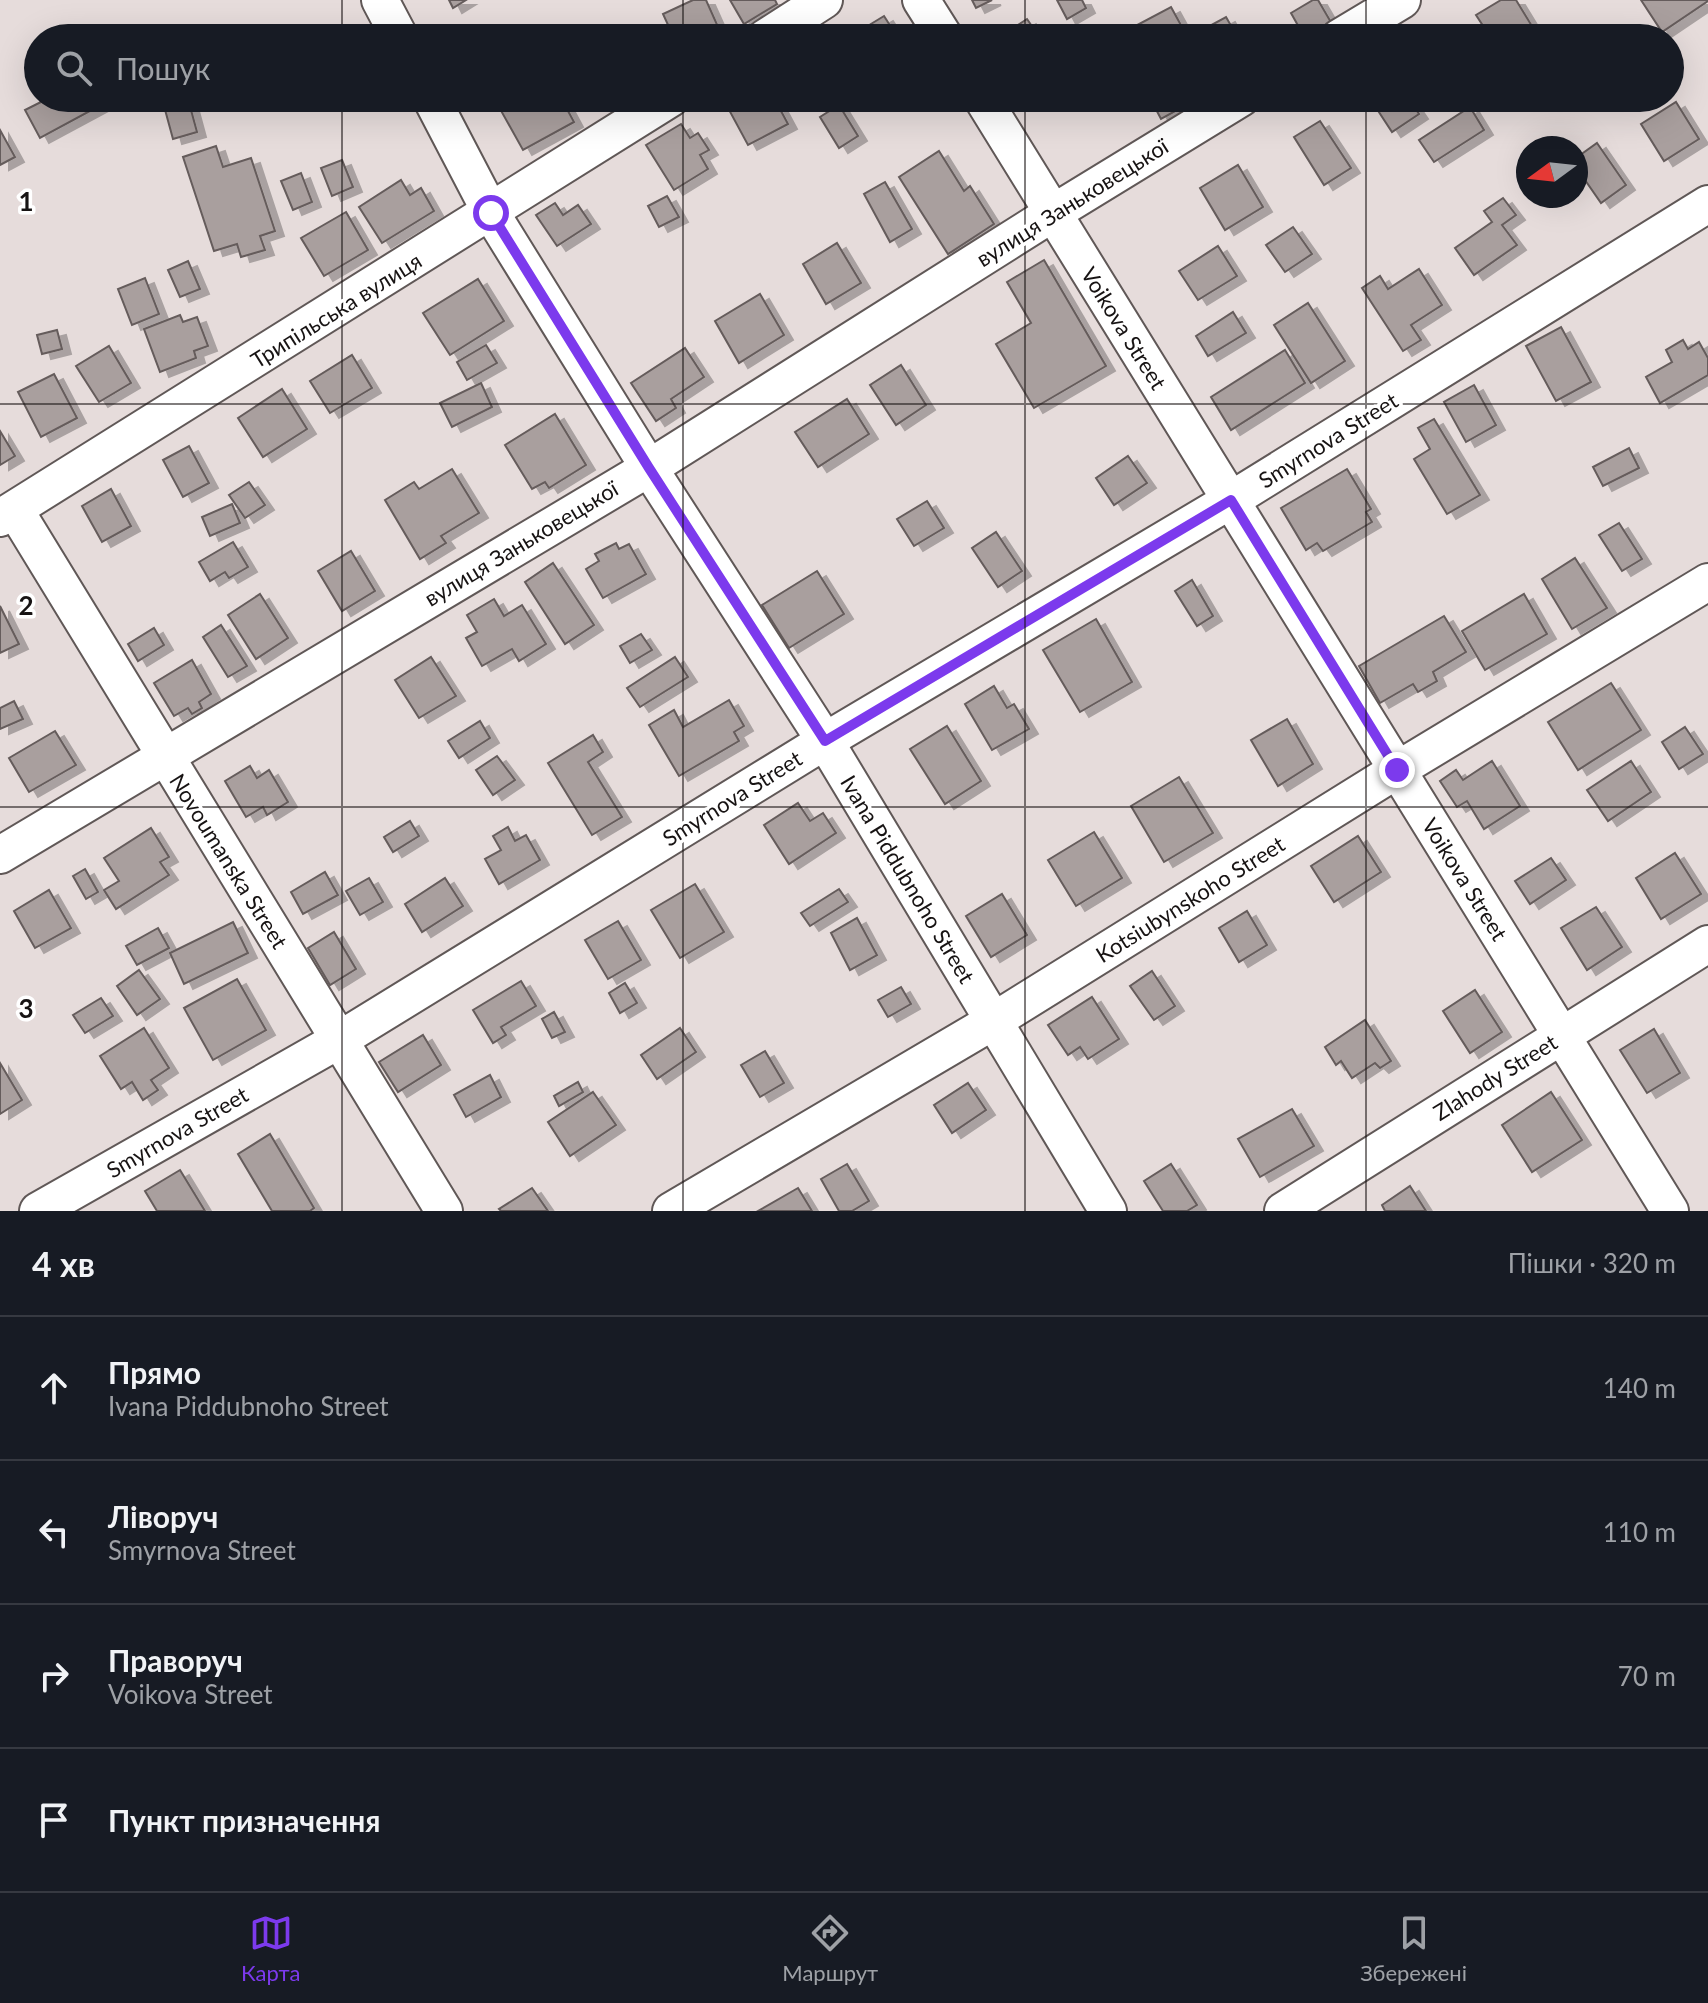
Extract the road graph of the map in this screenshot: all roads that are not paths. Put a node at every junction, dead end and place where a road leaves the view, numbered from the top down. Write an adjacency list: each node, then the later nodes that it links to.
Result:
1 (380, 0): 5 (street)
2 (824, 0): 6 (street)
3 (921, 0): 7 (street)
4 (1402, 0): 8 (street)
5 (393, 24)
6 (787, 24)
7 (936, 24)
8 (1362, 24)
9 (438, 112): 14 (street, Ivana Piddubnoho Street)
10 (649, 112): 14 (street, Трипільська вулиця)
11 (991, 112): 15 (street, Voikova Street)
12 (1218, 112): 15 (street, вулиця Заньковецької)
13 (1708, 204): 17 (street, Smyrnova Street)
14 (491, 213): 16 (street, Ivana Piddubnoho Street); 18 (street, Трипільська вулиця)
15 (1053, 213): 16 (street, вулиця Заньковецької); 17 (street, Voikova Street)
16 (649, 468): 20 (street, Ivana Piddubnoho Street); 21 (street, вулиця Заньковецької)
17 (1231, 500): 20 (street, Smyrnova Street); 22 (street, Voikova Street)
18 (7, 514): 21 (street, Novoumanska Street)
19 (1708, 582): 22 (street, Kotsiubynskoho Street)
20 (825, 741): 25 (street, Ivana Piddubnoho Street); 27 (street, Smyrnova Street)
21 (164, 755): 23 (street, вулиця Заньковецької); 27 (street, Novoumanska Street)
22 (1397, 770): 25 (street, Kotsiubynskoho Street); 26 (street, Voikova Street)
23 (0, 855)
24 (1708, 944): 26 (street, Zlahody Street)
25 (992, 1022): 30 (street, Kotsiubynskoho Street); 31 (street, Ivana Piddubnoho Street)
26 (1561, 1034): 32 (street, Zlahody Street); 33 (street, Voikova Street)
27 (339, 1040): 28 (street, Smyrnova Street); 29 (street, Novoumanska Street)
28 (38, 1211)
29 (444, 1211)
30 (671, 1211)
31 (1108, 1211)
32 (1283, 1211)
33 (1670, 1211)

